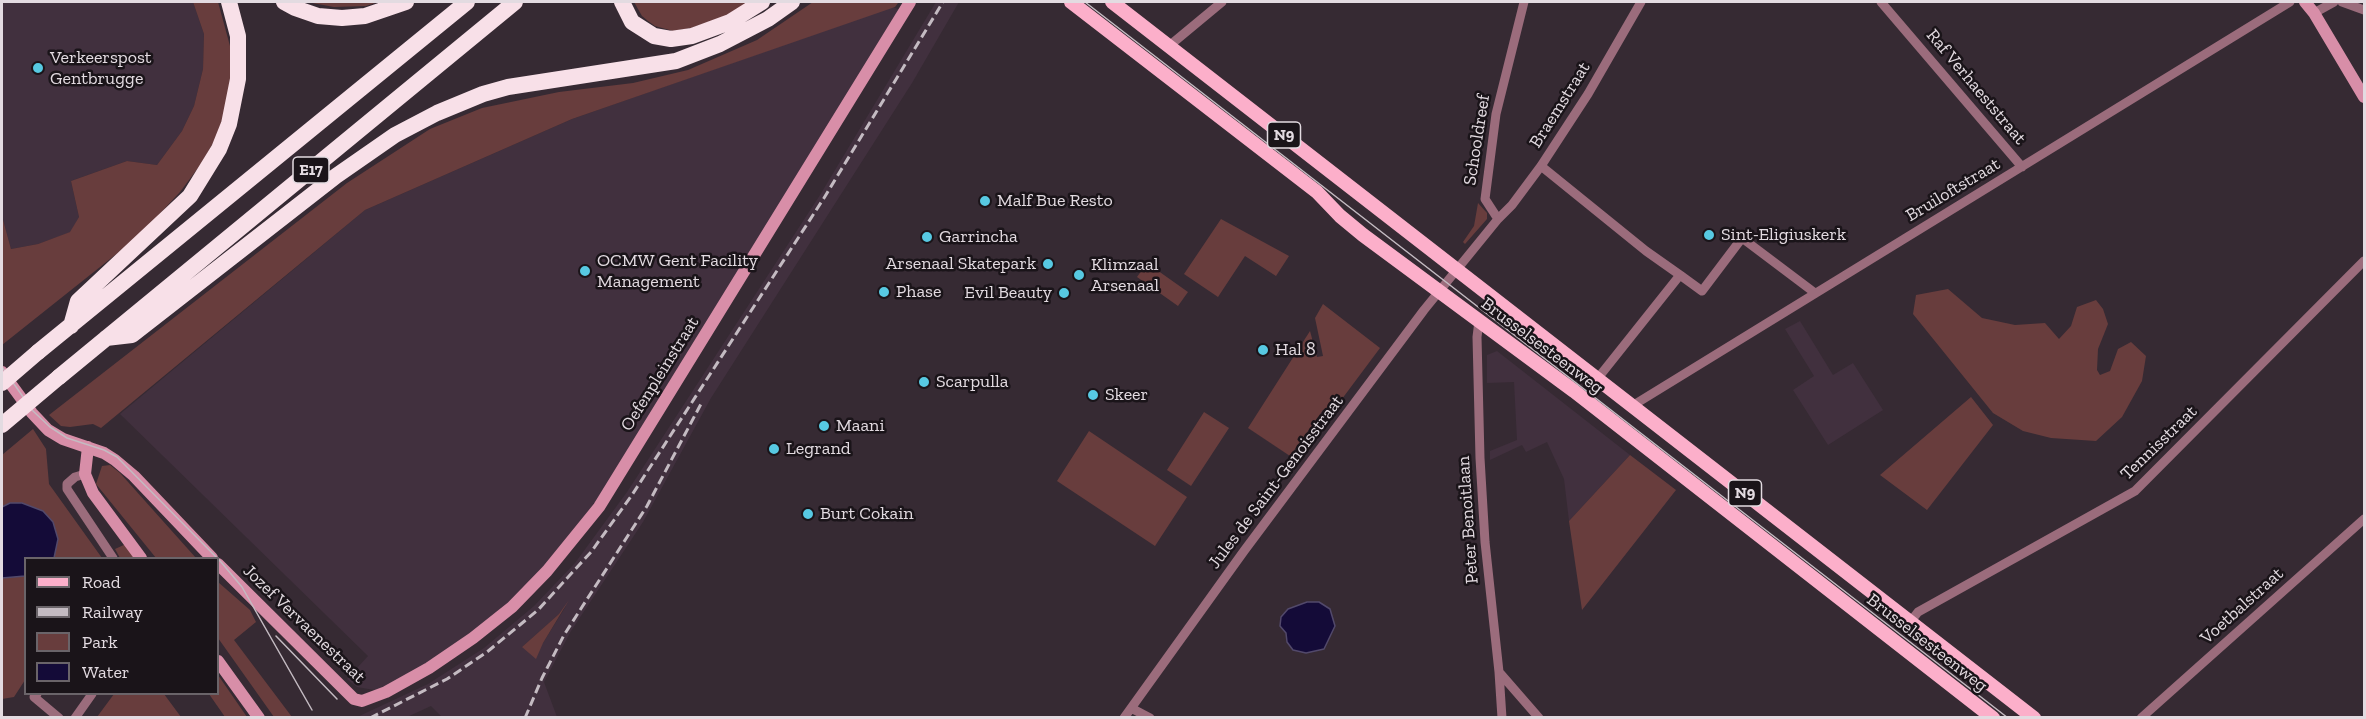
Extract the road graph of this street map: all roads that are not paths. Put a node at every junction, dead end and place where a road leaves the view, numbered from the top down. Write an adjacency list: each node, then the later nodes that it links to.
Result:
1 (229, 2): 33 (highway)
2 (284, 2): 3 (highway)
3 (406, 2)
4 (467, 2): 33 (highway, E17)
5 (515, 2): 34 (highway, E17)
6 (622, 2): 7 (highway)
7 (762, 2)
8 (792, 2): 34 (highway)
9 (910, 2): 52 (street, Oefenpleinstraat)
10 (1071, 2): 30 (main road, Brusselsesteenweg / N9)
11 (1112, 2): 22 (main road, Brusselsesteenweg / N9)
12 (1222, 2): 22 (street)
13 (1524, 2): 26 (street, Schooldreef)
14 (1641, 2): 24 (street, Braemstraat)
15 (1881, 2): 25 (street, Raf Verhaeststraat)
16 (2290, 2): 25 (street, Bruiloftstraat)
17 (2305, 2): 21 (street)
18 (2334, 2): 21 (street)
19 (2342, 2): 20 (street)
20 (2364, 10)
21 (2314, 13): 23 (street)
22 (1169, 46): 28 (main road, Brusselsesteenweg / N9)
23 (2364, 97)
24 (1541, 166): 26 (street, Braemstraat); 29 (street)
25 (2022, 167): 31 (street, Bruiloftstraat)
26 (1498, 219): 28 (street)
27 (2364, 261): 47 (street, Tennisstraat)
28 (1457, 268): 30 (street, Jules de Saint-Genoisstraat); 36 (main road, Brusselsesteenweg / N9)
29 (1680, 275): 31 (street); 36 (street)
30 (1438, 292): 32 (main road, Brusselsesteenweg / N9); 53 (street, Jules de Saint-Genoisstraat)
31 (1815, 293): 38 (street, Bruiloftstraat)
32 (1479, 321): 49 (street, Peter Benoitlaan); 61 (main road, Brusselsesteenweg / N9)
33 (70, 326): 37 (highway, E17, bridge)
34 (106, 338): 39 (highway, E17, bridge)
35 (2, 372): 40 (street)
36 (1598, 378): 38 (main road, Brusselsesteenweg / N9)
37 (2, 383)
38 (1632, 406): 47 (main road, Brusselsesteenweg / N9)
39 (2, 425)
40 (88, 447): 41 (street); 45 (street)
41 (85, 474): 43 (street); 44 (street)
42 (2364, 519): 63 (street, Voetbalstraat)
43 (112, 557)
44 (140, 557)
45 (211, 557)
46 (219, 565): 52 (street, Jozef Vervaenestraat)
47 (1911, 621): 62 (main road, Brusselsesteenweg / N9)
48 (219, 662): 56 (street)
49 (1499, 672): 59 (street, Peter Benoitlaan); 60 (street)
50 (36, 695): 54 (street)
51 (91, 695): 55 (street)
52 (369, 699)
53 (1131, 708): 57 (street, Jules de Saint-Genoisstraat); 58 (street)
54 (59, 717)
55 (75, 717)
56 (260, 717)
57 (1124, 717)
58 (1150, 717)
59 (1502, 717)
60 (1539, 717)
61 (1994, 717)
62 (2034, 717)
63 (2141, 717)

